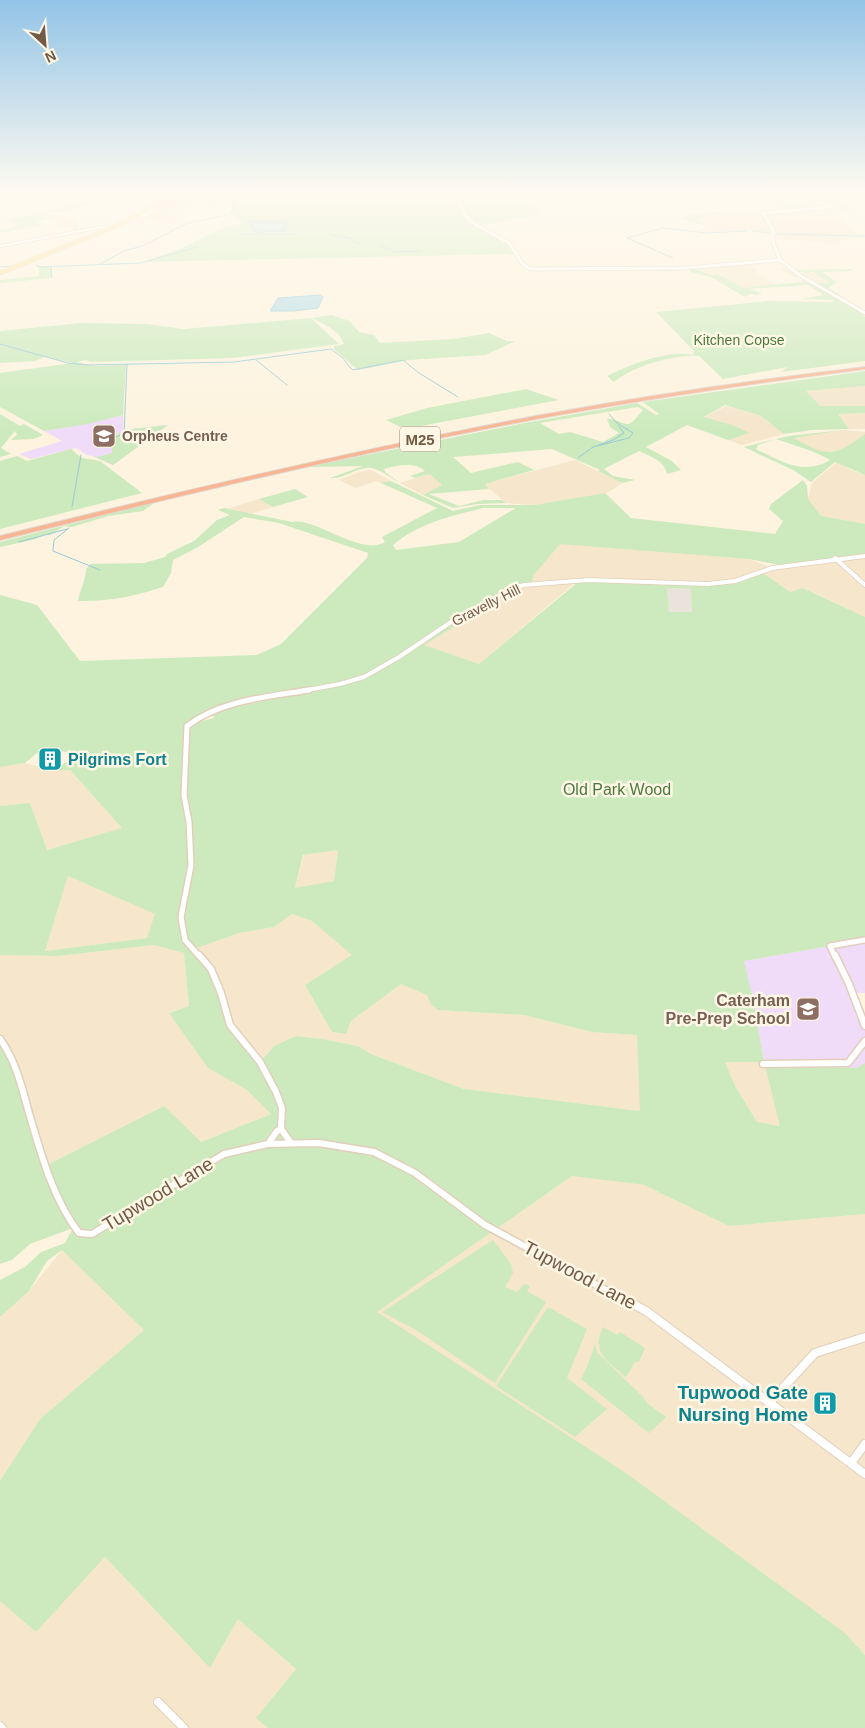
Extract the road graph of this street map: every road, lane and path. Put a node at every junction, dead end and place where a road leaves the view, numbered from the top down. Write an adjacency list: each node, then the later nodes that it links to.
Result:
1 (795, 273): 2 (street)
2 (865, 313)
3 (865, 367): 4 (highway, M25); 5 (highway, M25)
4 (0, 534)
5 (0, 538)
6 (865, 556): 7 (street, Gravelly Hill)
7 (835, 558): 8 (street); 14 (street, Gravelly Hill)
8 (865, 585)
9 (865, 940): 10 (street)
10 (865, 1026)
11 (0, 1039): 16 (street, Tupwood Lane)
12 (865, 1041): 13 (street)
13 (763, 1064)
14 (281, 1129): 15 (street); 16 (street)
15 (291, 1143): 16 (street, Tupwood Lane); 18 (street, Tupwood Lane)
16 (268, 1144)
17 (865, 1337): 18 (street)
18 (770, 1403): 20 (street, Tupwood Lane)
19 (865, 1444): 20 (street)
20 (851, 1463): 21 (street, Tupwood Lane)
21 (865, 1474)
22 (158, 1702): 23 (street)
23 (184, 1728)

